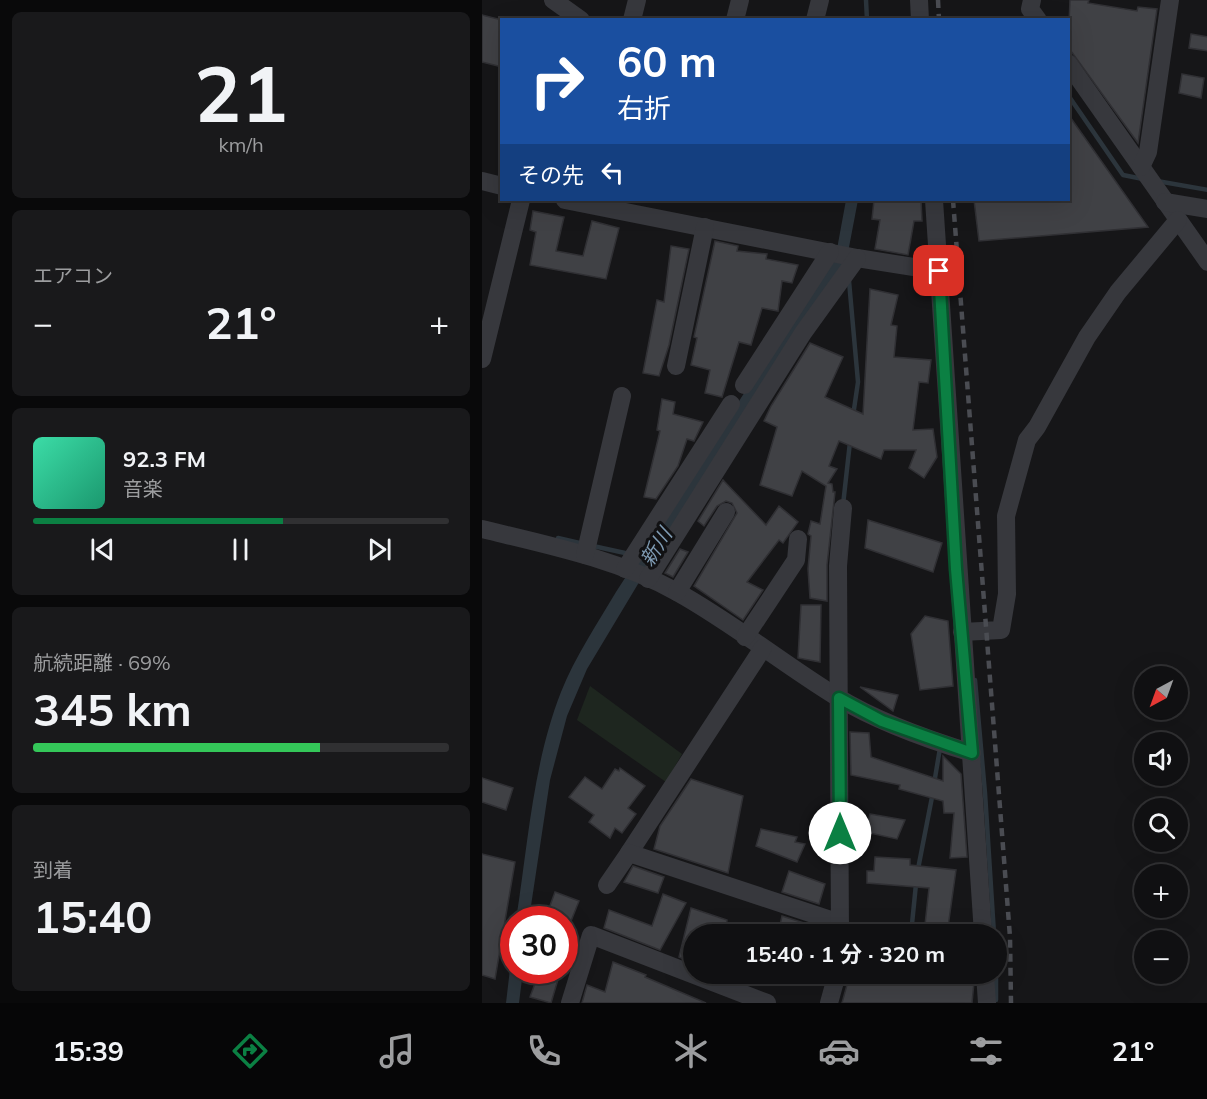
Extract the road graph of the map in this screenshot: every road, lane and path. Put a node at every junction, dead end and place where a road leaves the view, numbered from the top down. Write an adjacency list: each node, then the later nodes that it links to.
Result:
1 (555, 0): 8 (street)
2 (637, 0): 9 (street)
3 (740, 0): 10 (street)
4 (820, 0): 11 (street)
5 (919, 0): 12 (street)
6 (1032, 0): 13 (street)
7 (1170, 0): 15 (street)
8 (578, 18)
9 (632, 18)
10 (736, 18)
11 (816, 18)
12 (920, 18)
13 (1037, 18)
14 (1070, 66): 15 (street)
15 (1141, 167): 21 (street)
16 (482, 181): 17 (street)
17 (500, 186)
18 (521, 201): 28 (street)
19 (576, 201): 24 (street)
20 (934, 201): 27 (street)
21 (1166, 202): 22 (street); 23 (street)
22 (1208, 209)
23 (1178, 220): 26 (street); 40 (street)
24 (705, 227): 25 (street); 29 (street)
25 (843, 255): 27 (street); 30 (street); 38 (street)
26 (1208, 261)
27 (939, 271): 40 (street)
28 (482, 359)
29 (676, 366)
30 (744, 385)
31 (622, 396): 37 (street)
32 (731, 404): 38 (street)
33 (843, 508): 43 (street)
34 (726, 512): 39 (street)
35 (482, 529): 37 (street)
36 (798, 539): 41 (street)
37 (585, 555): 38 (street)
38 (637, 574): 39 (street)
39 (677, 592): 41 (street)
40 (968, 632): 44 (street)
41 (745, 637): 42 (street)
42 (763, 648): 43 (street); 45 (street)
43 (839, 698): 44 (street); 48 (street)
44 (972, 753): 49 (street)
45 (629, 853): 46 (street); 47 (street)
46 (607, 885)
47 (826, 924)
48 (840, 924)
49 (982, 924)
50 (834, 984): 54 (street)
51 (986, 984): 55 (street)
52 (760, 1002): 53 (street)
53 (570, 1003)
54 (829, 1003)
55 (987, 1003)

